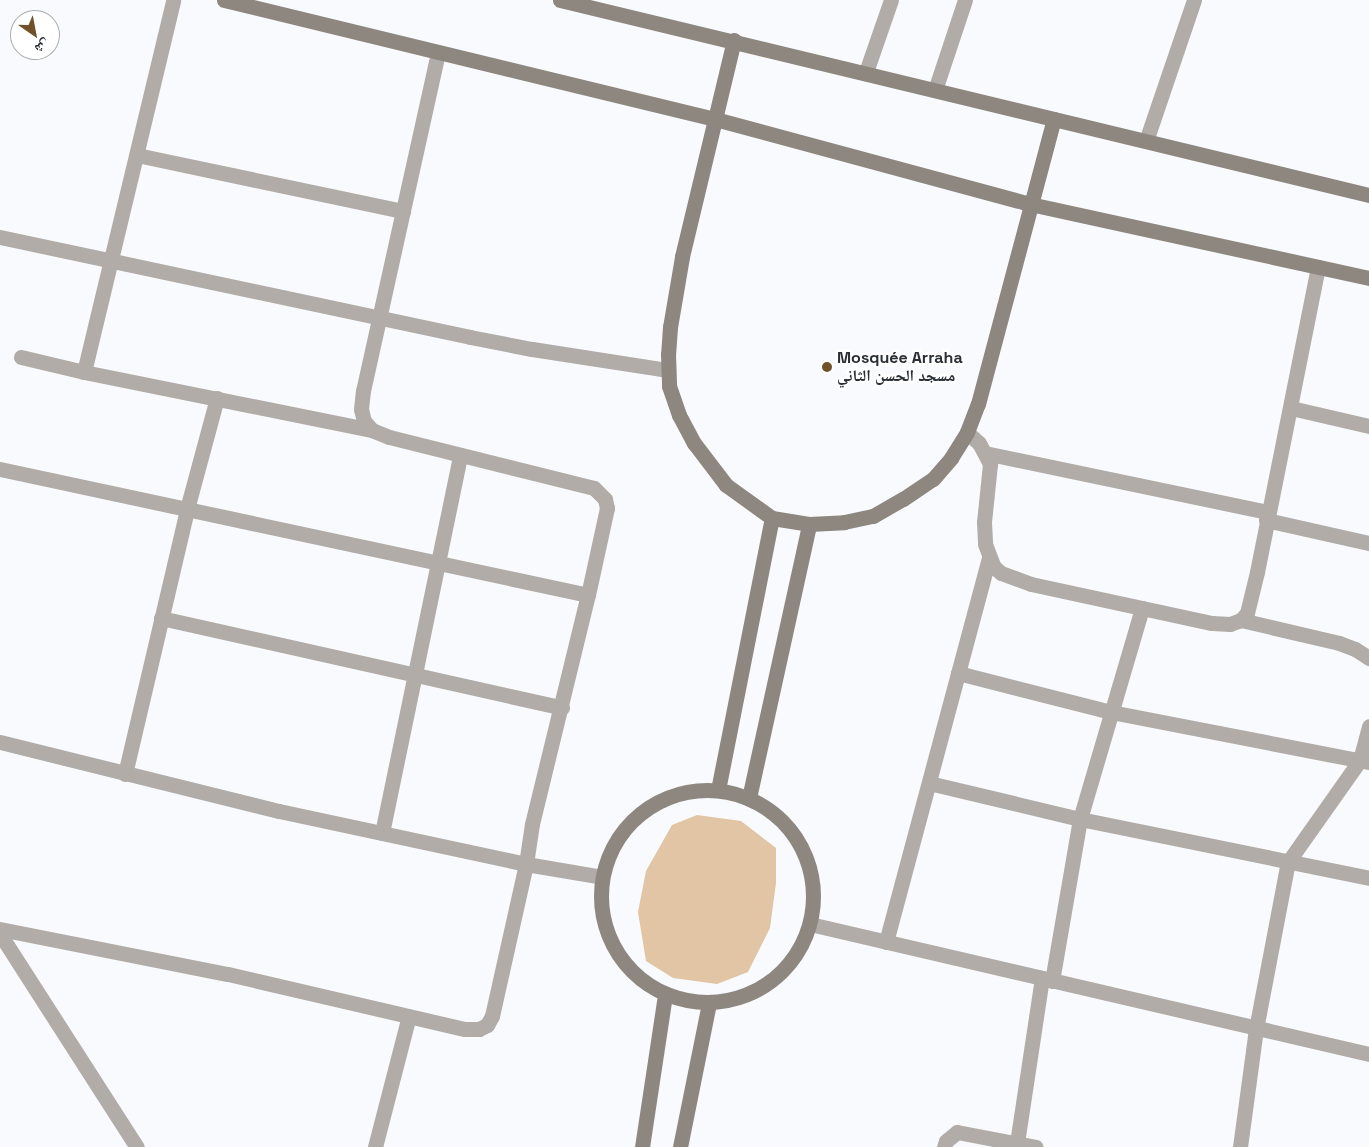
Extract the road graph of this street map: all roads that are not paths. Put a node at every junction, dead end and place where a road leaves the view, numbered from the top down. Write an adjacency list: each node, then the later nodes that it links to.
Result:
1 (173, 0): 14 (street)
2 (224, 0): 8 (street)
3 (560, 0): 7 (street)
4 (891, 0): 9 (street)
5 (965, 0): 10 (street)
6 (1194, 0): 13 (street)
7 (734, 40): 9 (street); 11 (street)
8 (438, 52): 11 (street); 17 (street)
9 (866, 72): 10 (street)
10 (935, 90): 12 (street)
11 (715, 119): 16 (street); 24 (street)
12 (1054, 119): 13 (street); 16 (street)
13 (1146, 141): 15 (street)
14 (138, 155): 17 (street); 19 (street)
15 (1369, 195)
16 (1030, 204): 20 (street); 30 (street)
17 (403, 211): 22 (street)
18 (0, 237): 19 (street)
19 (110, 260): 22 (street); 25 (street)
20 (1318, 267): 21 (street); 27 (street)
21 (1369, 278)
22 (380, 318): 24 (street); 29 (street)
23 (22, 357): 25 (street)
24 (668, 370): 36 (street)
25 (84, 372): 26 (street)
26 (217, 398): 29 (street); 34 (street)
27 (1291, 408): 28 (street); 35 (street)
28 (1369, 426)
29 (372, 430): 32 (street)
30 (967, 432): 31 (street); 37 (street)
31 (985, 453): 35 (street); 39 (street)
32 (460, 454): 40 (street); 41 (street)
33 (0, 469): 34 (street)
34 (187, 509): 40 (street); 43 (street)
35 (1267, 516): 38 (street); 44 (street)
36 (772, 518): 37 (street); 55 (street)
37 (809, 524): 56 (street)
38 (1369, 543)
39 (989, 557): 42 (street); 46 (street)
40 (438, 563): 41 (street); 47 (street)
41 (588, 595): 48 (street)
42 (1142, 608): 44 (street); 49 (street)
43 (161, 618): 47 (street); 53 (street)
44 (1241, 620): 45 (street)
45 (1369, 658)
46 (958, 673): 49 (street); 54 (street)
47 (413, 675): 48 (street); 58 (street)
48 (562, 708): 60 (street)
49 (1111, 712): 52 (street); 57 (street)
50 (1369, 726): 52 (street)
51 (0, 742): 53 (street)
52 (1365, 761): 59 (street)
53 (125, 774): 58 (street)
54 (929, 783): 57 (street); 66 (street)
55 (718, 790): 56 (street); 61 (street)
56 (748, 798): 63 (street)
57 (1080, 819): 59 (street); 67 (street)
58 (382, 833): 60 (street)
59 (1288, 862): 62 (street); 71 (street)
60 (526, 864): 61 (street); 70 (street)
61 (602, 877): 68 (street)
62 (1369, 878)
63 (810, 924): 66 (street); 69 (street)
64 (0, 930): 70 (street)
65 (0, 934): 74 (street)
66 (886, 942): 67 (street)
67 (1047, 979): 71 (street); 73 (street)
68 (665, 995): 69 (street); 76 (street)
69 (709, 1003): 77 (street)
70 (409, 1016): 75 (street)
71 (1256, 1030): 72 (street); 80 (street)
72 (1369, 1054)
73 (1017, 1143): 78 (street); 79 (street)
74 (137, 1147)
75 (375, 1147)
76 (642, 1147)
77 (680, 1147)
78 (944, 1147)
79 (1036, 1147)
80 (1240, 1147)

